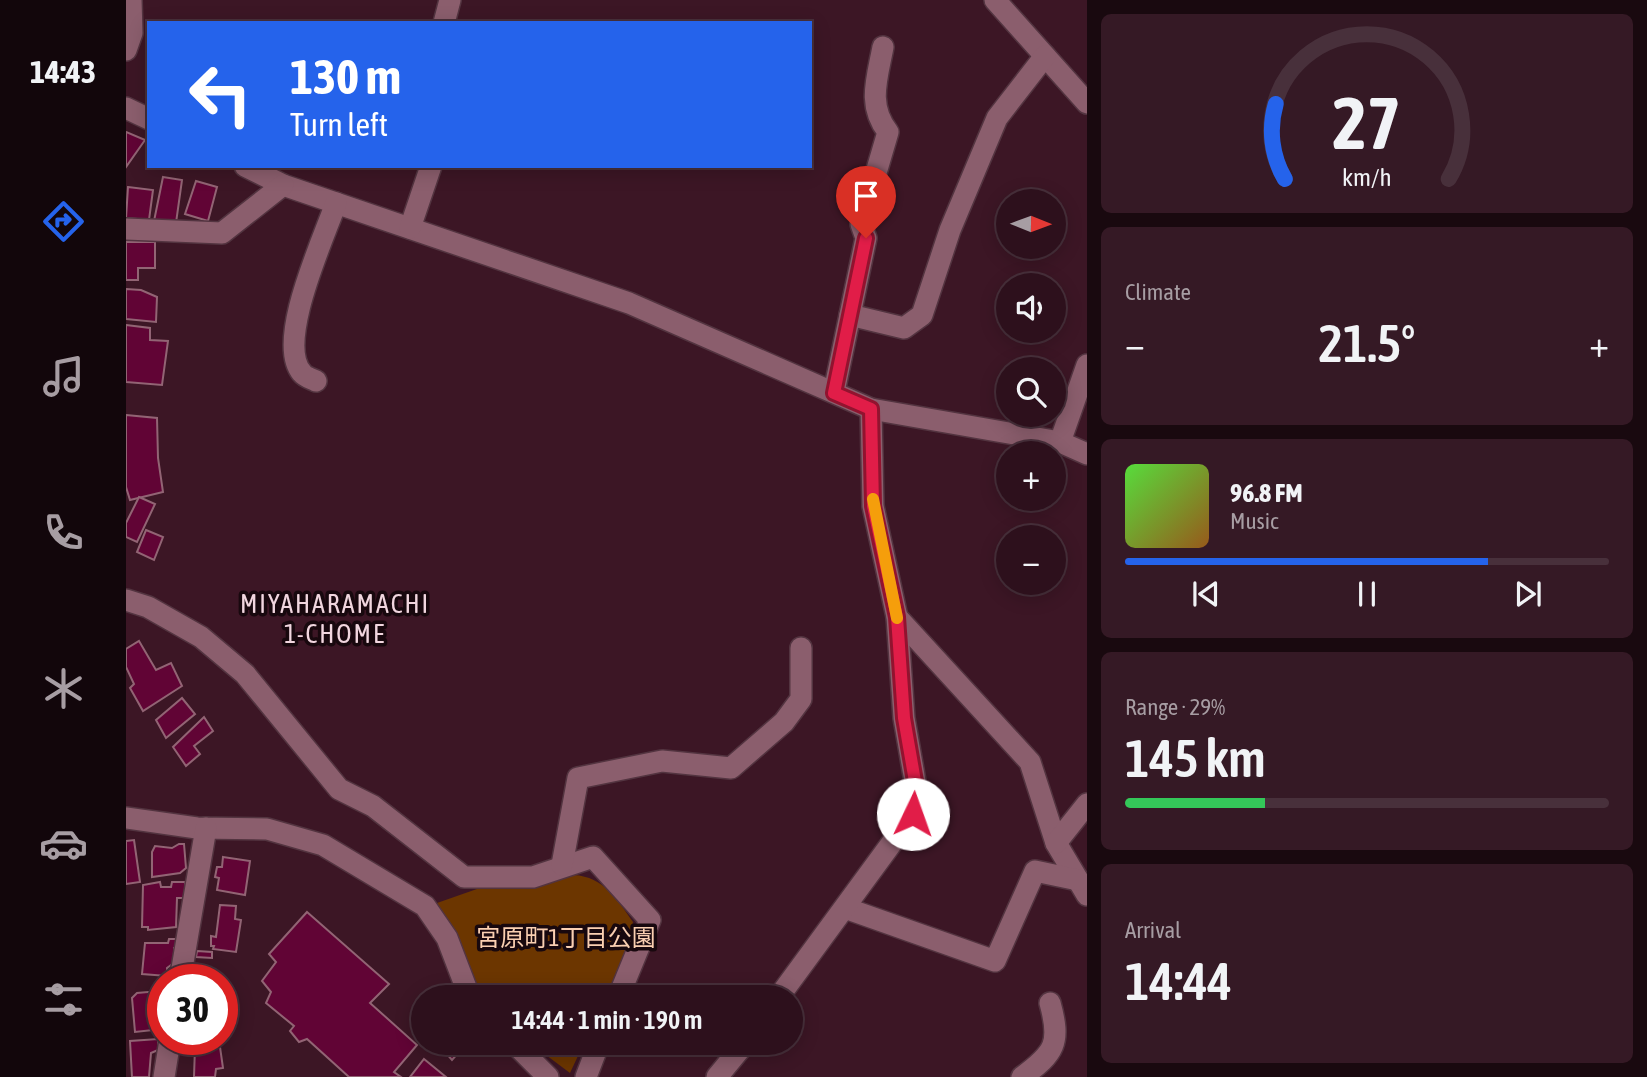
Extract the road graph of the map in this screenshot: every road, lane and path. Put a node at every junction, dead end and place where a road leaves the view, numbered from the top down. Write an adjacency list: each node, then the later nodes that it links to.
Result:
1 (131, 0): 6 (street)
2 (450, 0): 4 (street)
3 (995, 0): 7 (street)
4 (444, 21)
5 (883, 47): 17 (street)
6 (126, 50)
7 (1045, 56): 8 (street); 17 (street)
8 (1087, 103)
9 (126, 108): 10 (street)
10 (147, 118)
11 (249, 168): 13 (street)
12 (430, 168): 15 (street)
13 (283, 185): 14 (street); 16 (street)
14 (336, 203): 15 (street); 19 (street)
15 (410, 228): 20 (street)
16 (126, 229)
17 (850, 315): 20 (street)
18 (1087, 365): 23 (street)
19 (316, 381)
20 (834, 393): 21 (street)
21 (871, 409): 22 (street); 27 (street)
22 (1054, 441)
23 (1060, 441)
24 (1066, 445): 25 (street)
25 (1087, 454)
26 (126, 600): 33 (street)
27 (897, 617): 32 (street); 35 (street)
28 (802, 648): 33 (street)
29 (1087, 804): 32 (street)
30 (126, 818): 31 (street)
31 (206, 828): 36 (street); 37 (street)
32 (1056, 844): 34 (street)
33 (562, 865): 38 (street)
34 (1082, 887): 35 (street)
35 (845, 908): 39 (street)
36 (183, 964)
37 (465, 985)
38 (623, 985)
39 (788, 985)
40 (1050, 1003): 49 (street)
41 (167, 1055): 45 (street)
42 (526, 1055): 46 (street)
43 (595, 1055): 47 (street)
44 (734, 1055): 48 (street)
45 (163, 1077)
46 (548, 1077)
47 (586, 1077)
48 (717, 1077)
49 (1022, 1077)

